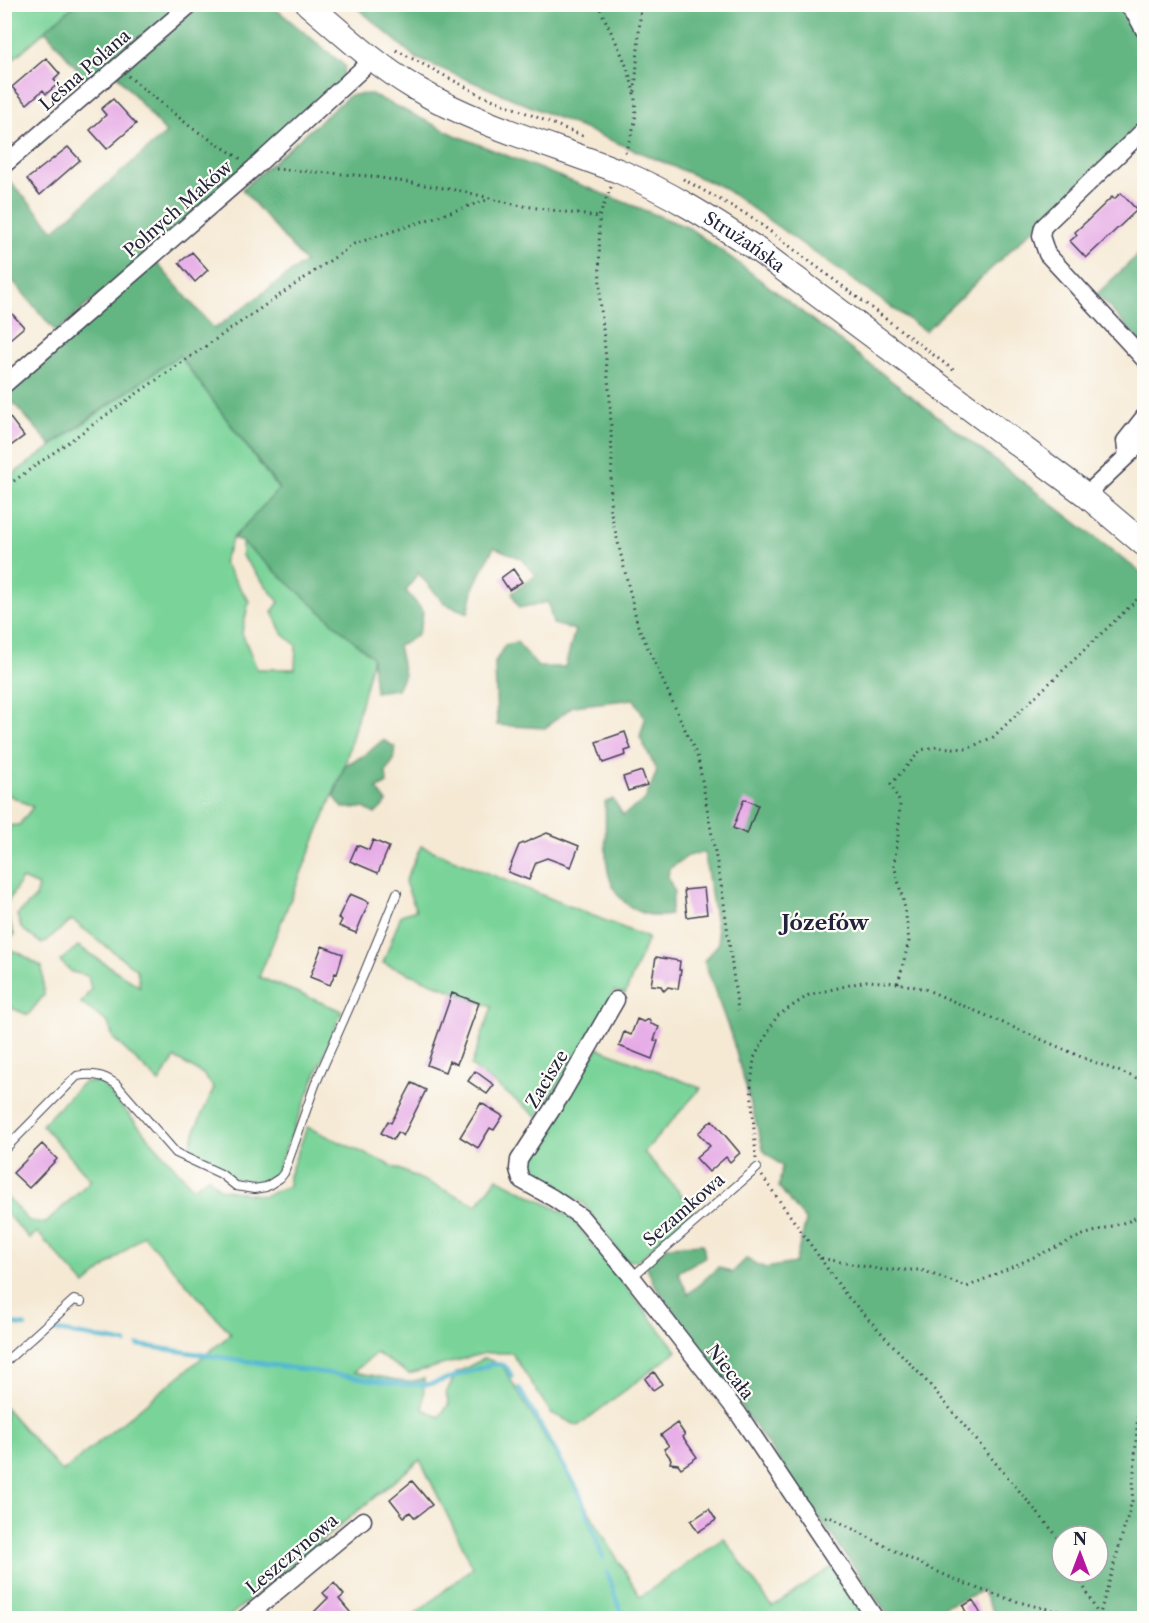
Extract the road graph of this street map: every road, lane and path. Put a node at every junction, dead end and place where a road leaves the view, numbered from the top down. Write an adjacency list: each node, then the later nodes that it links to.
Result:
1 (191, 4): 6 (street, Leśna Polana)
2 (308, 4): 5 (main road, Strużańska)
3 (598, 4): 7 (path)
4 (641, 4): 7 (path)
5 (373, 59): 10 (street, Polnych Maków); 11 (main road, Strużańska)
6 (117, 67): 9 (street, Leśna Polana); 10 (path)
7 (635, 97): 11 (path)
8 (1144, 130): 14 (street)
9 (4, 165)
10 (254, 168): 12 (path); 15 (street, Polnych Maków)
11 (617, 171): 13 (path); 20 (main road, Strużańska)
12 (490, 199): 13 (path); 19 (path)
13 (599, 217): 26 (path)
14 (1144, 359)
15 (4, 385)
16 (1144, 417): 18 (street)
17 (1144, 440): 18 (street)
18 (1127, 456): 20 (street)
19 (4, 488)
20 (1086, 495): 21 (main road, Strużańska)
21 (1144, 544)
22 (1144, 593): 24 (path)
23 (397, 894): 28 (lane)
24 (898, 982): 27 (path); 29 (path)
25 (616, 1000): 30 (street, Zacisze)
26 (738, 1011)
27 (1144, 1081)
28 (4, 1150)
29 (757, 1168): 32 (path); 33 (lane, Sezamkowa)
30 (520, 1180): 33 (street, Niecała)
31 (1144, 1213): 32 (path)
32 (820, 1258): 39 (path)
33 (632, 1277): 37 (street, Niecała)
34 (81, 1302): 36 (lane)
35 (1144, 1323): 43 (path)
36 (4, 1363)
37 (807, 1517): 42 (street, Niecała); 43 (path)
38 (363, 1520): 41 (street, Leszczynowa)
39 (1050, 1527)
40 (1082, 1584): 43 (path)
41 (244, 1618)
42 (875, 1618)
43 (1100, 1618)

